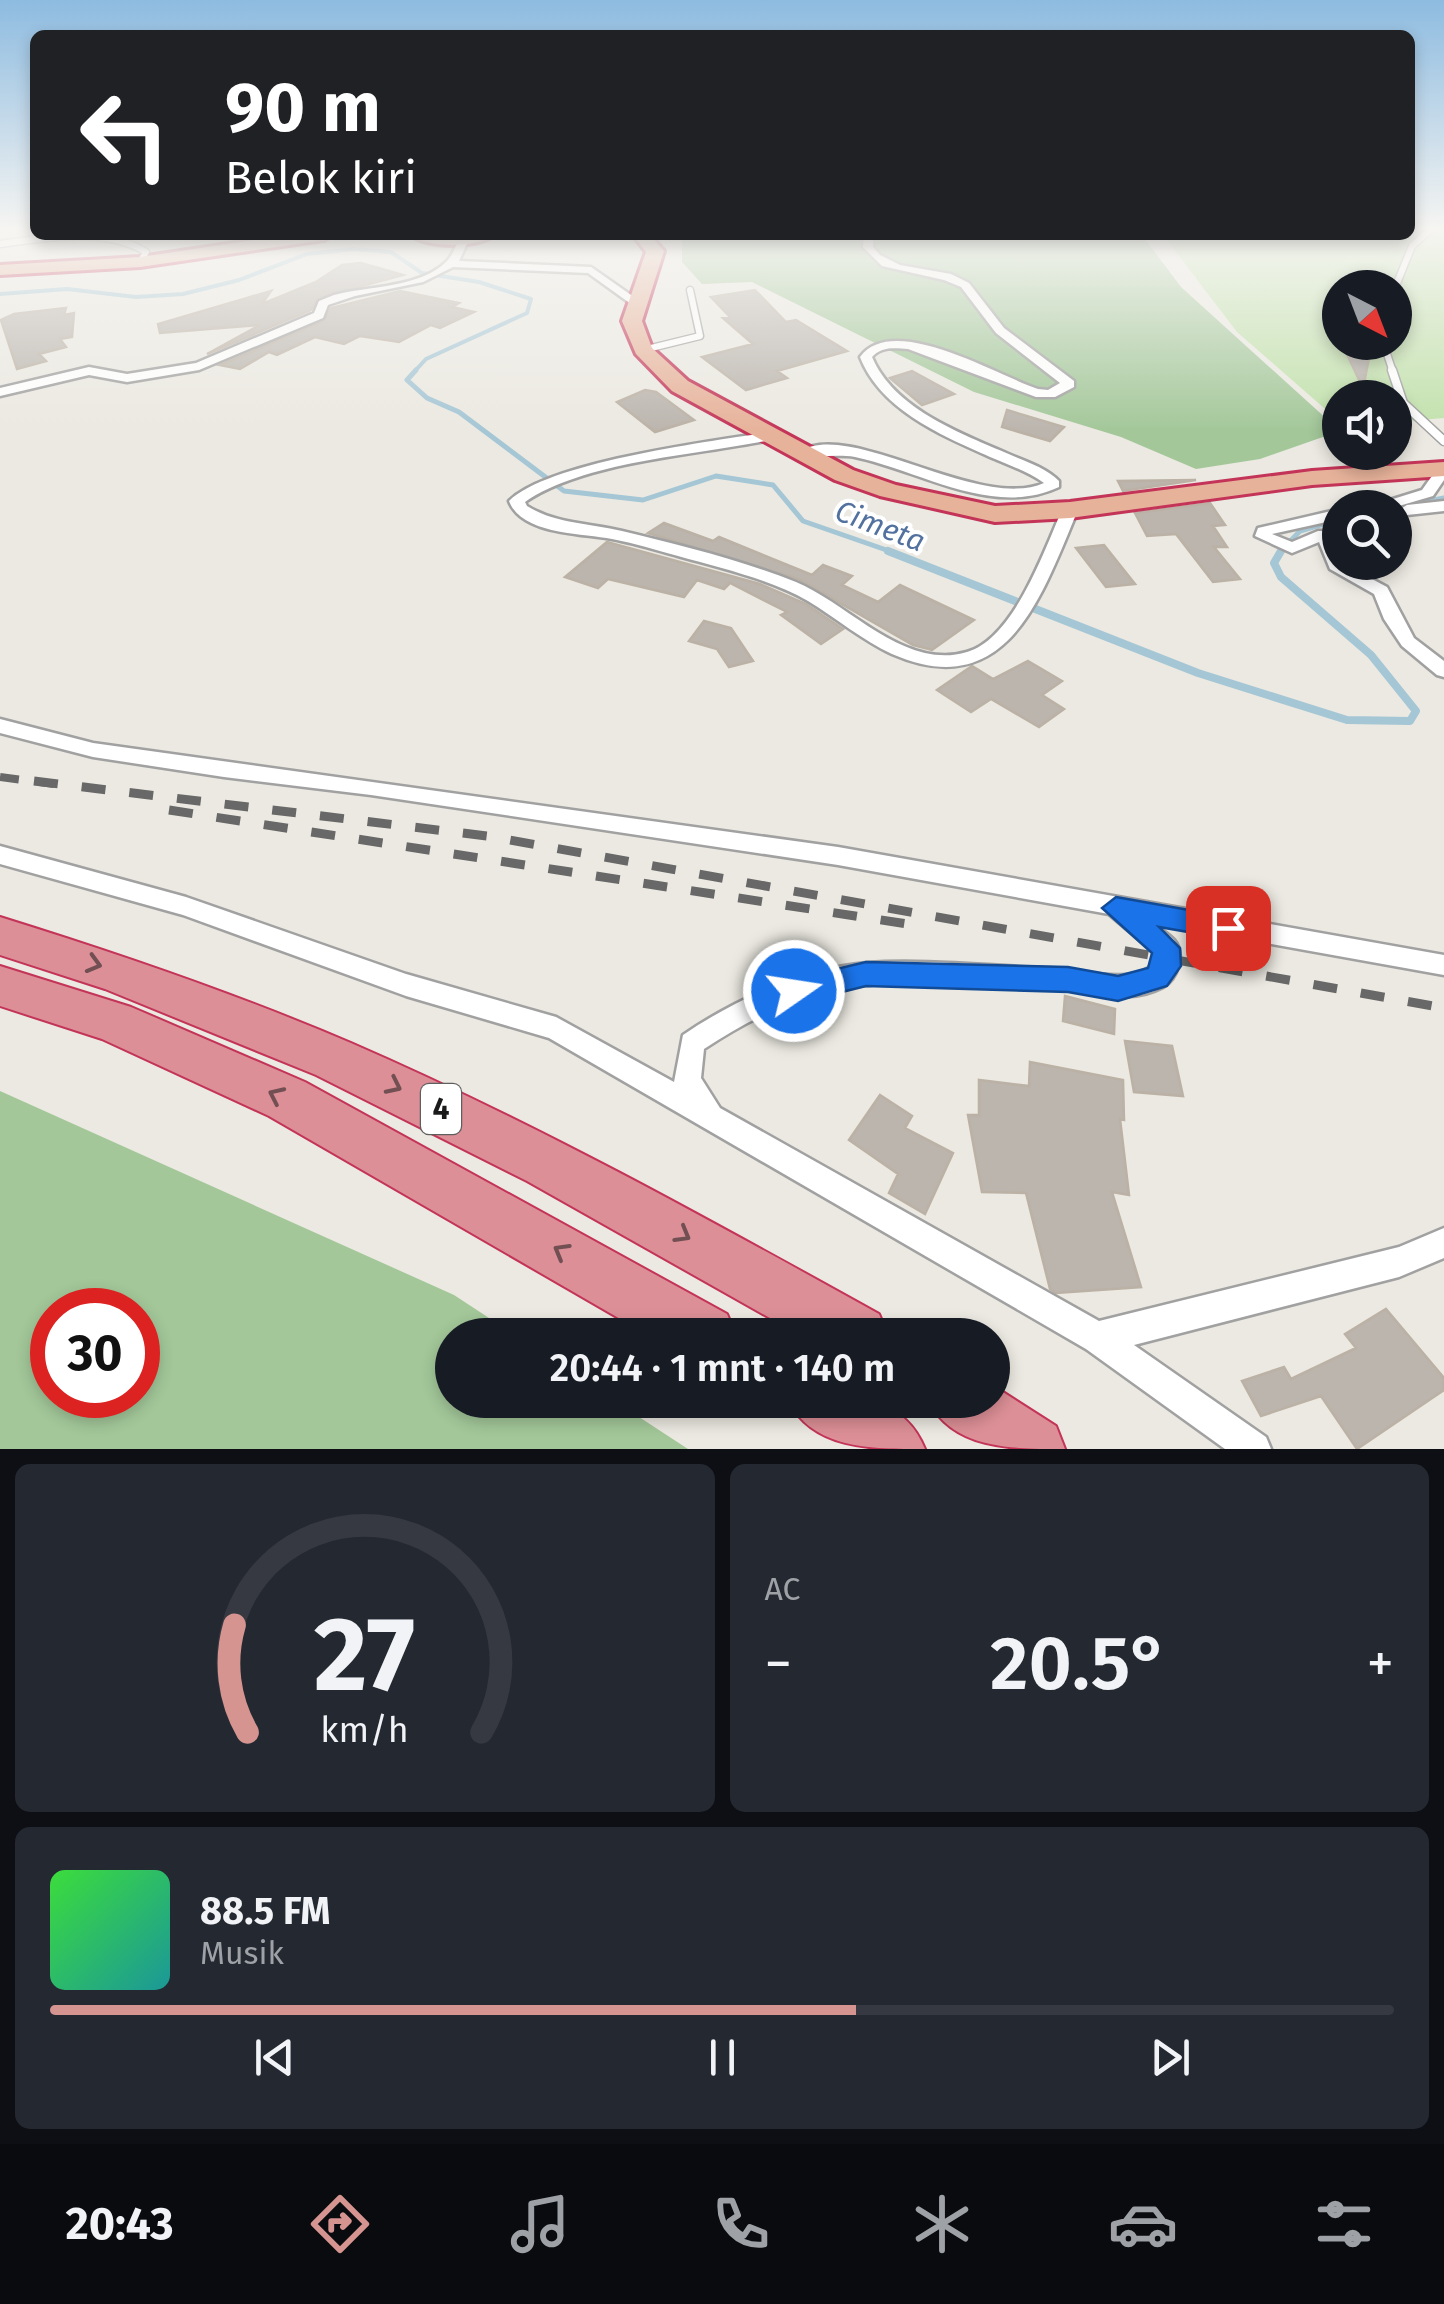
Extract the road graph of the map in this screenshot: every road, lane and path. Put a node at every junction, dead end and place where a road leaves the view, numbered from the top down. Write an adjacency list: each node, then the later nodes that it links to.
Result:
1 (335, 297): 9 (street)
2 (628, 297): 6 (street)
3 (639, 297): 6 (highway)
4 (691, 297): 7 (lane)
5 (977, 297): 12 (street)
6 (636, 302): 7 (highway)
7 (643, 350): 10 (highway)
8 (1388, 360): 11 (lane)
9 (0, 392)
10 (770, 436): 12 (highway); 16 (street)
11 (1444, 441)
12 (806, 452): 16 (highway)
13 (1444, 469): 14 (street); 16 (highway)
14 (1412, 497)
15 (1444, 506): 17 (street)
16 (1070, 510)
17 (1412, 510)
18 (1322, 518): 19 (street)
19 (1322, 534)
20 (1363, 580): 21 (street)
21 (1444, 671)
22 (0, 726): 24 (street)
23 (0, 855): 28 (street)
24 (1116, 908): 26 (street); 28 (street)
25 (0, 936): 31 (highway, 4, one-way to 31)
26 (1444, 965)
27 (0, 986): 30 (highway, 4, one-way to 27)
28 (712, 1118): 32 (street)
29 (1444, 1243): 32 (street)
30 (676, 1318)
31 (828, 1318)
32 (1097, 1338): 37 (street)
33 (847, 1418): 35 (highway)
34 (986, 1418): 36 (highway)
35 (894, 1449)
36 (1034, 1449)
37 (1254, 1449)

